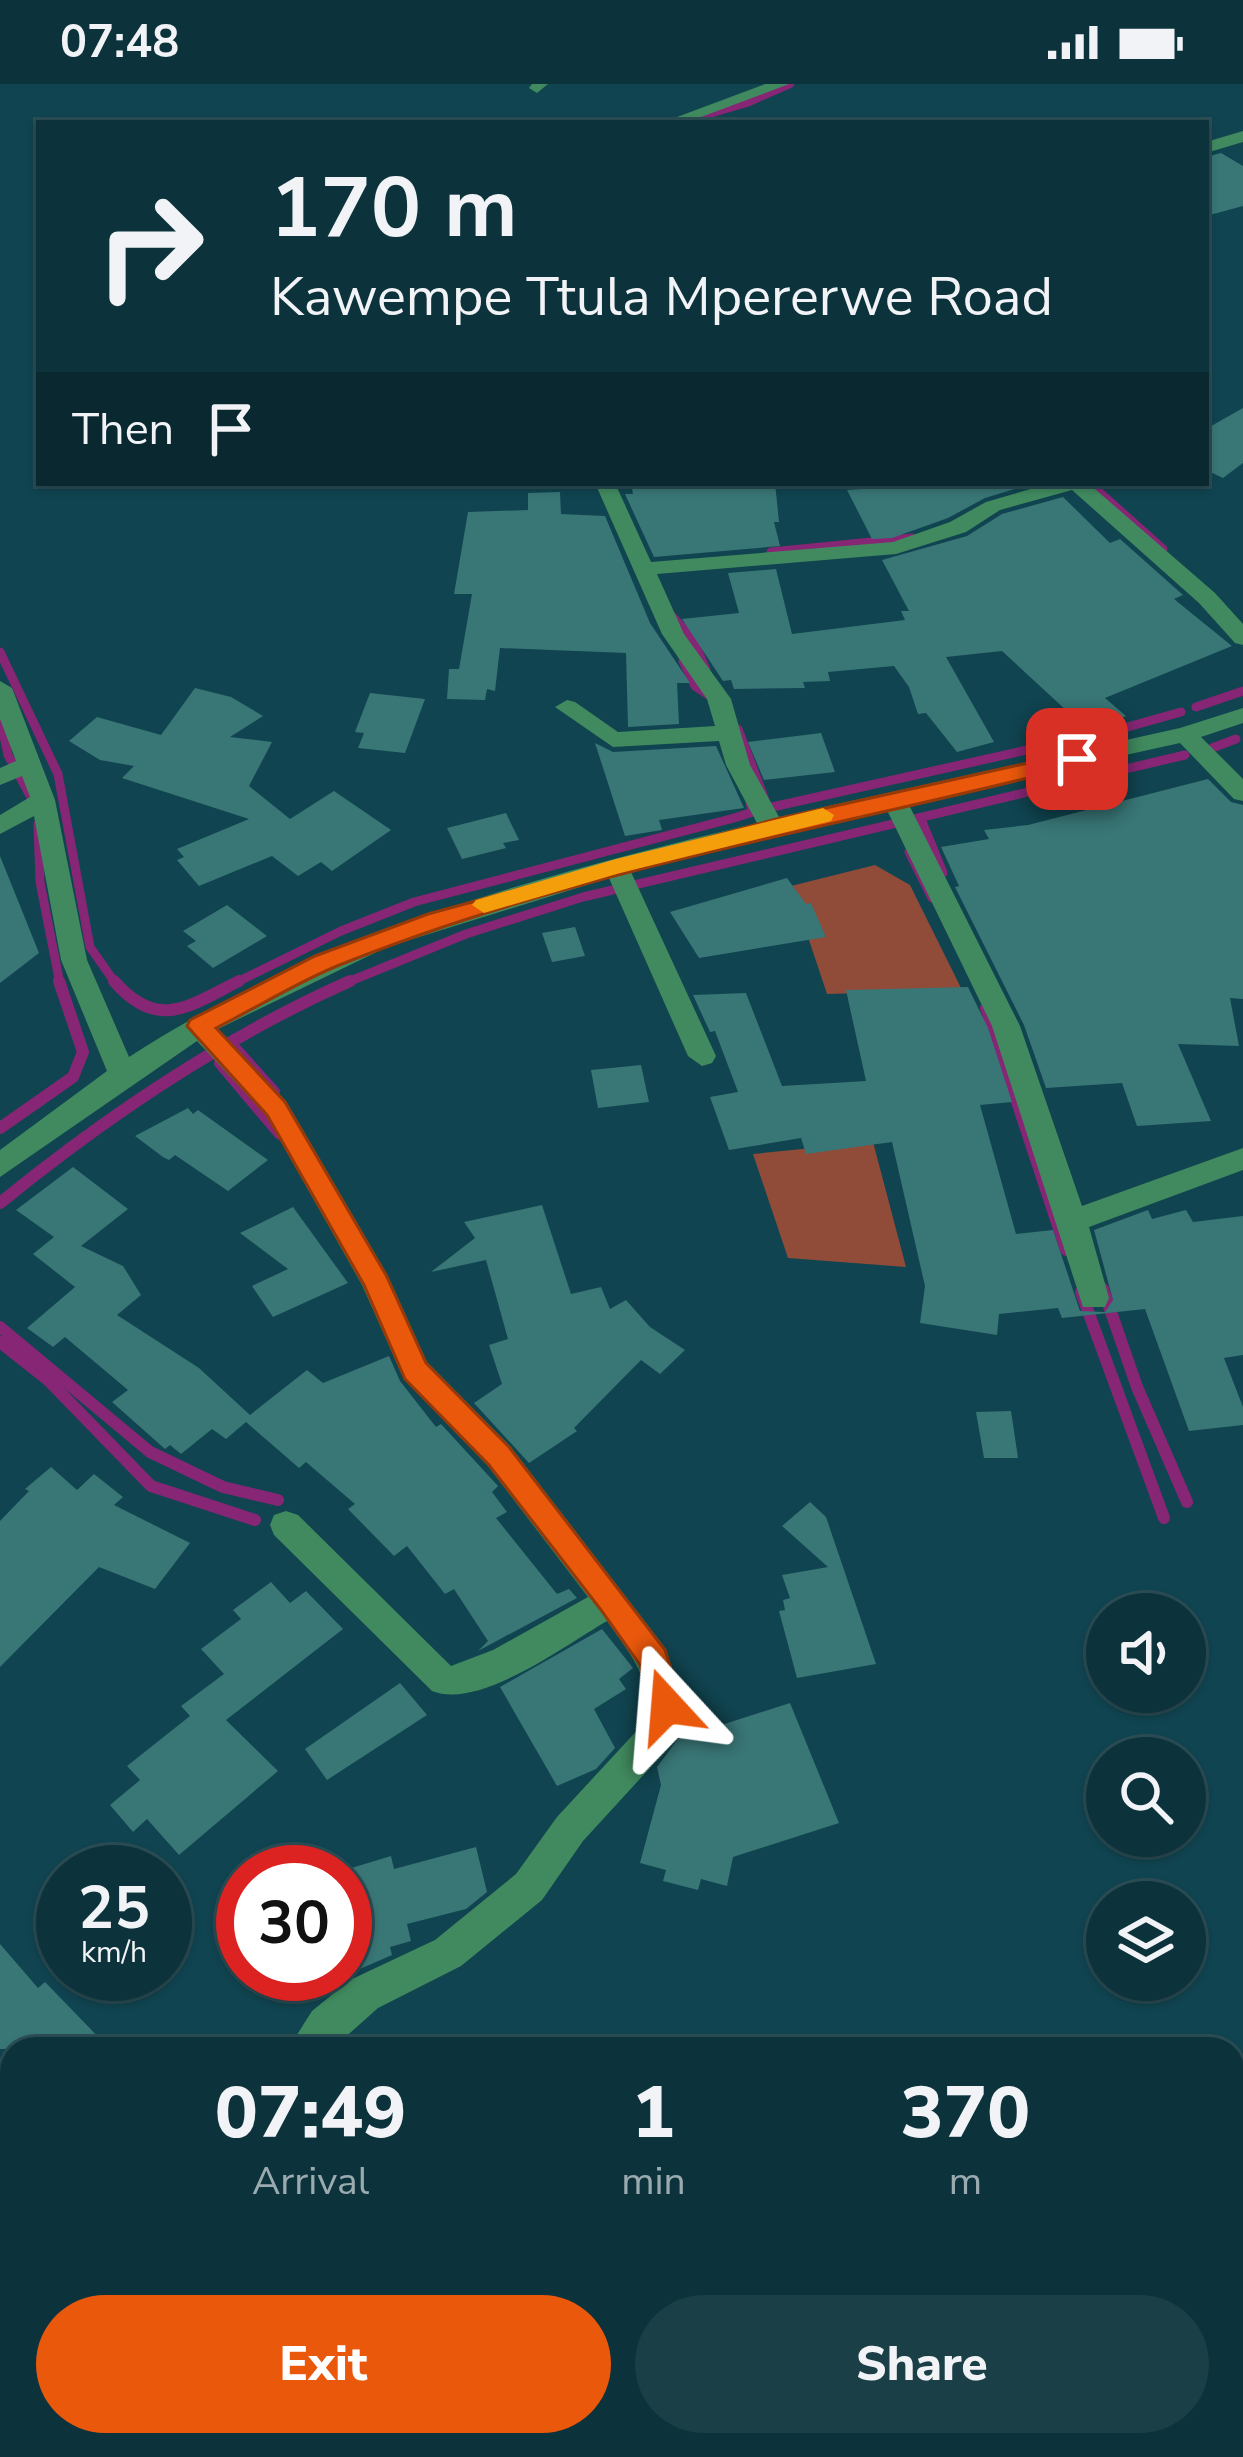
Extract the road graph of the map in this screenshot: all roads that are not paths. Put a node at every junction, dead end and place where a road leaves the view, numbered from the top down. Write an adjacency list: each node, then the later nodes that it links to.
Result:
1 (781, 84): 2 (street)
2 (678, 120)
3 (1243, 136): 4 (street)
4 (1209, 147)
5 (606, 486): 8 (street)
6 (1064, 486): 8 (street)
7 (1078, 486): 9 (street)
8 (641, 569): 13 (street)
9 (1243, 638)
10 (0, 688): 15 (street)
11 (567, 707): 13 (street)
12 (1243, 715): 14 (street)
13 (729, 733): 21 (street)
14 (1185, 734): 17 (street); 19 (street)
15 (29, 764): 16 (street); 18 (street)
16 (0, 777)
17 (1243, 793)
18 (43, 800): 20 (street); 25 (street)
19 (894, 800): 21 (street); 28 (street)
20 (0, 826)
21 (772, 827): 22 (street)
22 (616, 866): 23 (street); 24 (street)
23 (199, 1026): 25 (street); 31 (street)
24 (702, 1056)
25 (121, 1072): 27 (street)
26 (1243, 1159): 28 (street)
27 (0, 1166)
28 (1073, 1221): 29 (street)
29 (1094, 1298)
30 (286, 1525): 31 (street)
31 (612, 1600): 32 (street)
32 (317, 2037)

